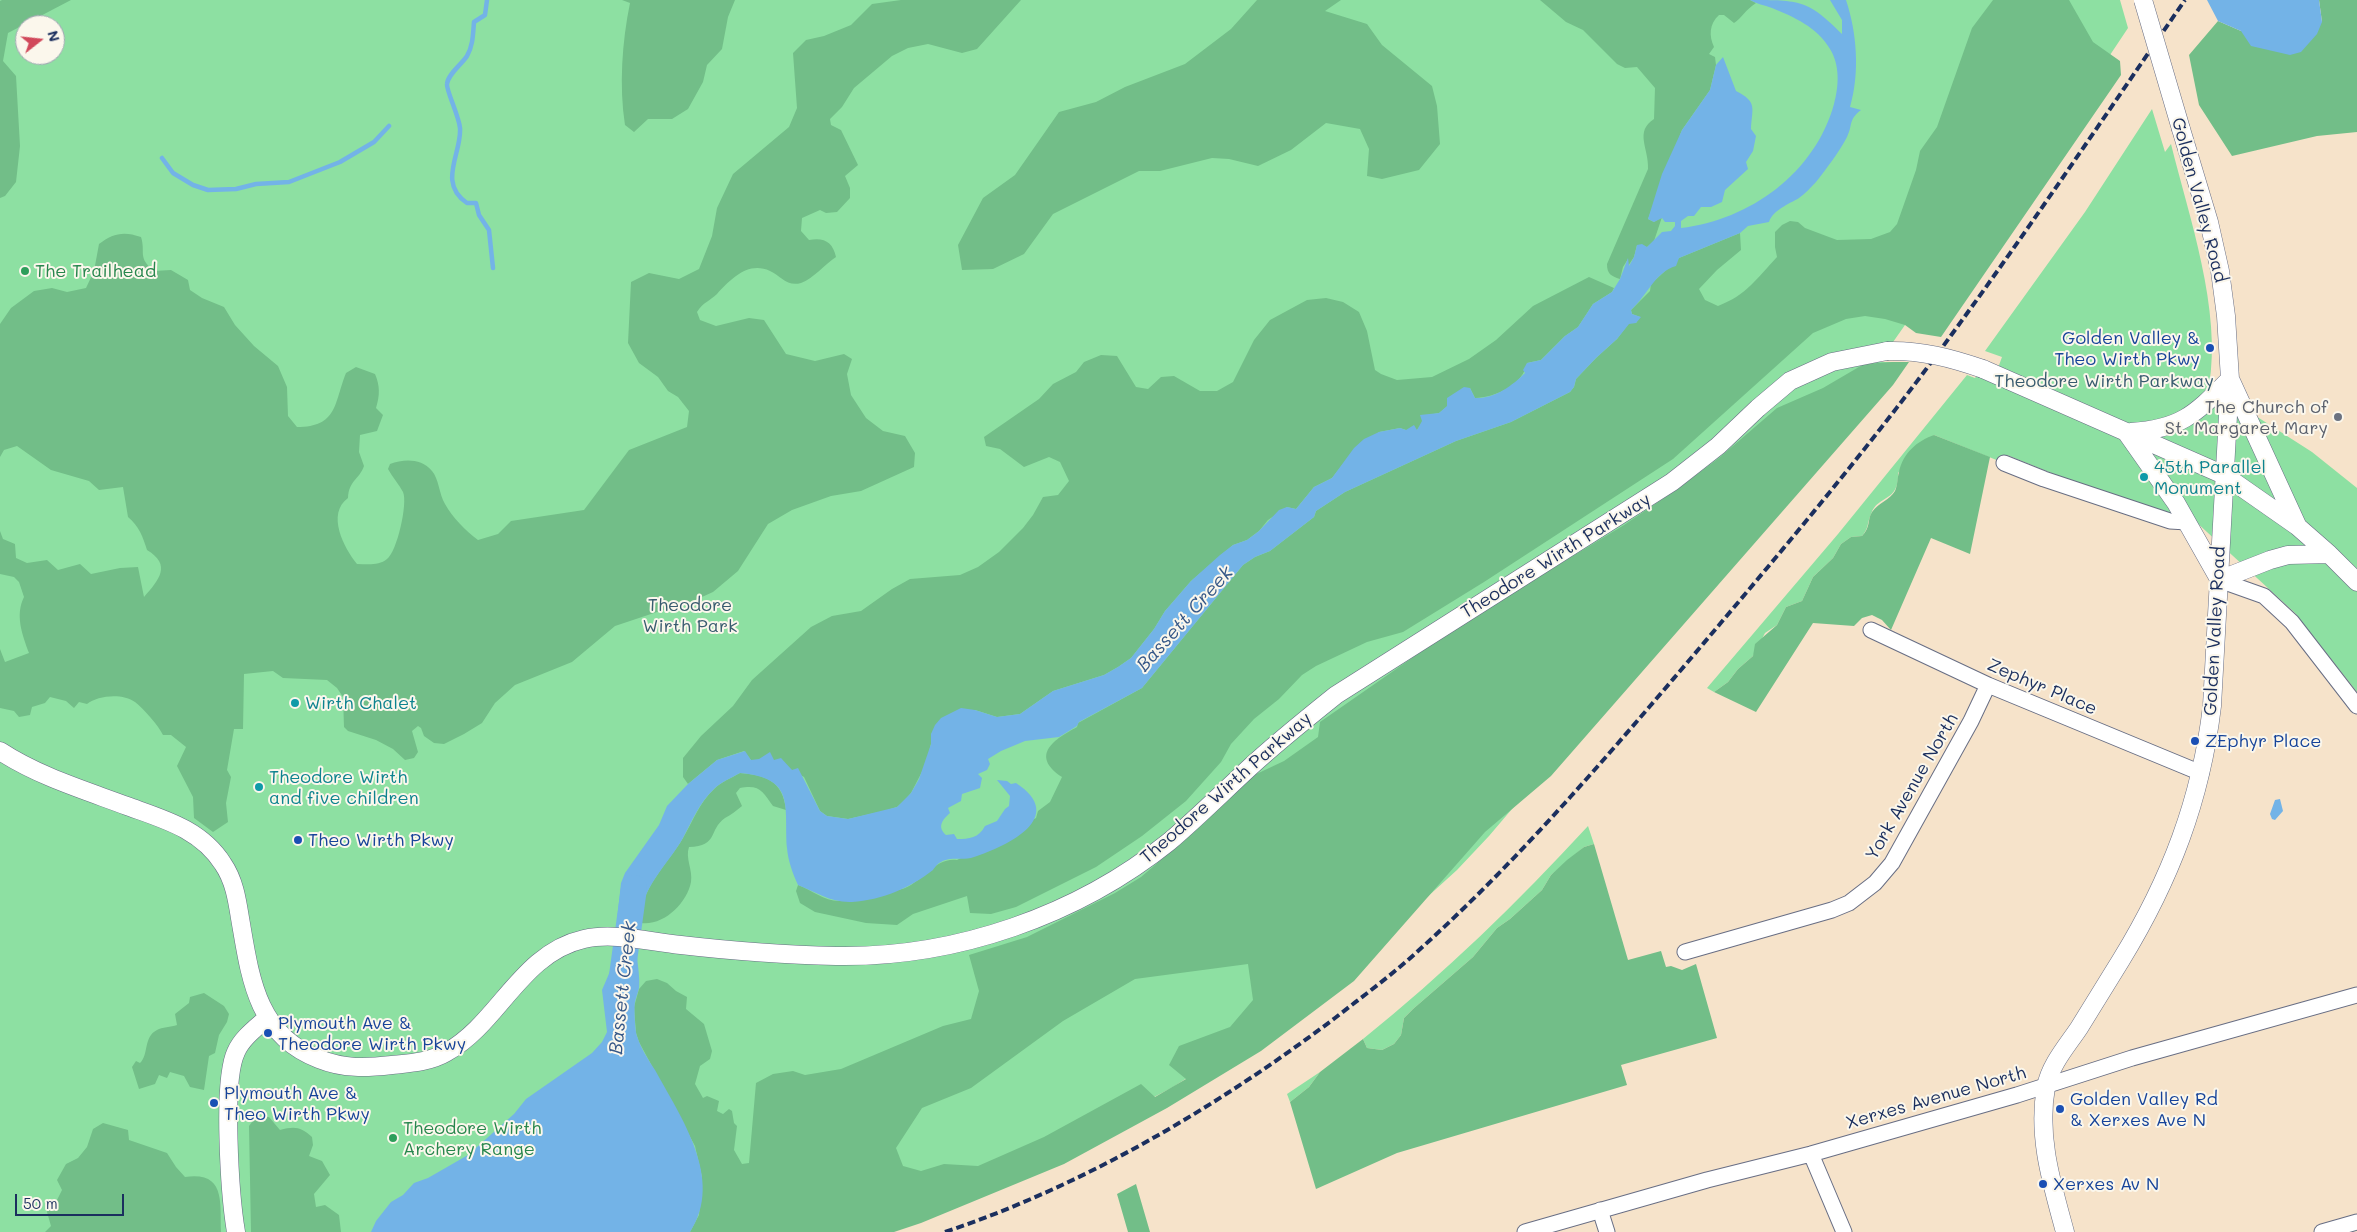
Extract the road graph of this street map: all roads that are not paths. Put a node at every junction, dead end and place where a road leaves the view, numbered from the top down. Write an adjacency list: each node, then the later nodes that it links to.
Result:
1 (2143, 0): 2 (street, Golden Valley Road, bridge)
2 (2230, 379): 3 (street); 5 (street, Golden Valley Road); 7 (street)
3 (2126, 432): 5 (street, Theodore Wirth Parkway); 6 (street); 18 (street, Theodore Wirth Parkway, bridge)
4 (2004, 463): 6 (street)
5 (2224, 475): 7 (street, Theodore Wirth Parkway); 9 (street, Golden Valley Road)
6 (2187, 522): 9 (street)
7 (2297, 526): 8 (street, Theodore Wirth Parkway)
8 (2329, 554): 9 (street); 10 (street, Theodore Wirth Parkway)
9 (2219, 580): 13 (street); 15 (street, Golden Valley Road)
10 (2357, 582)
11 (1871, 630): 12 (street, Zephyr Place)
12 (1988, 685): 15 (street, Zephyr Place); 16 (street, York Avenue North)
13 (2357, 706)
14 (0, 751): 18 (street, Theodore Wirth Parkway)
15 (2201, 773): 19 (street, Golden Valley Road)
16 (1685, 952)
17 (2357, 995): 19 (street, Xerxes Avenue North)
18 (267, 1018): 23 (street)
19 (2046, 1086): 20 (street, Xerxes Avenue North); 27 (street, Golden Valley Road)
20 (1811, 1154): 21 (street, Xerxes Avenue North); 26 (street)
21 (1600, 1210): 24 (street, Xerxes Avenue North); 25 (street)
22 (2357, 1222): 28 (street)
23 (236, 1232)
24 (1525, 1232)
25 (1606, 1232)
26 (1844, 1232)
27 (2065, 1232)
28 (2322, 1232)

